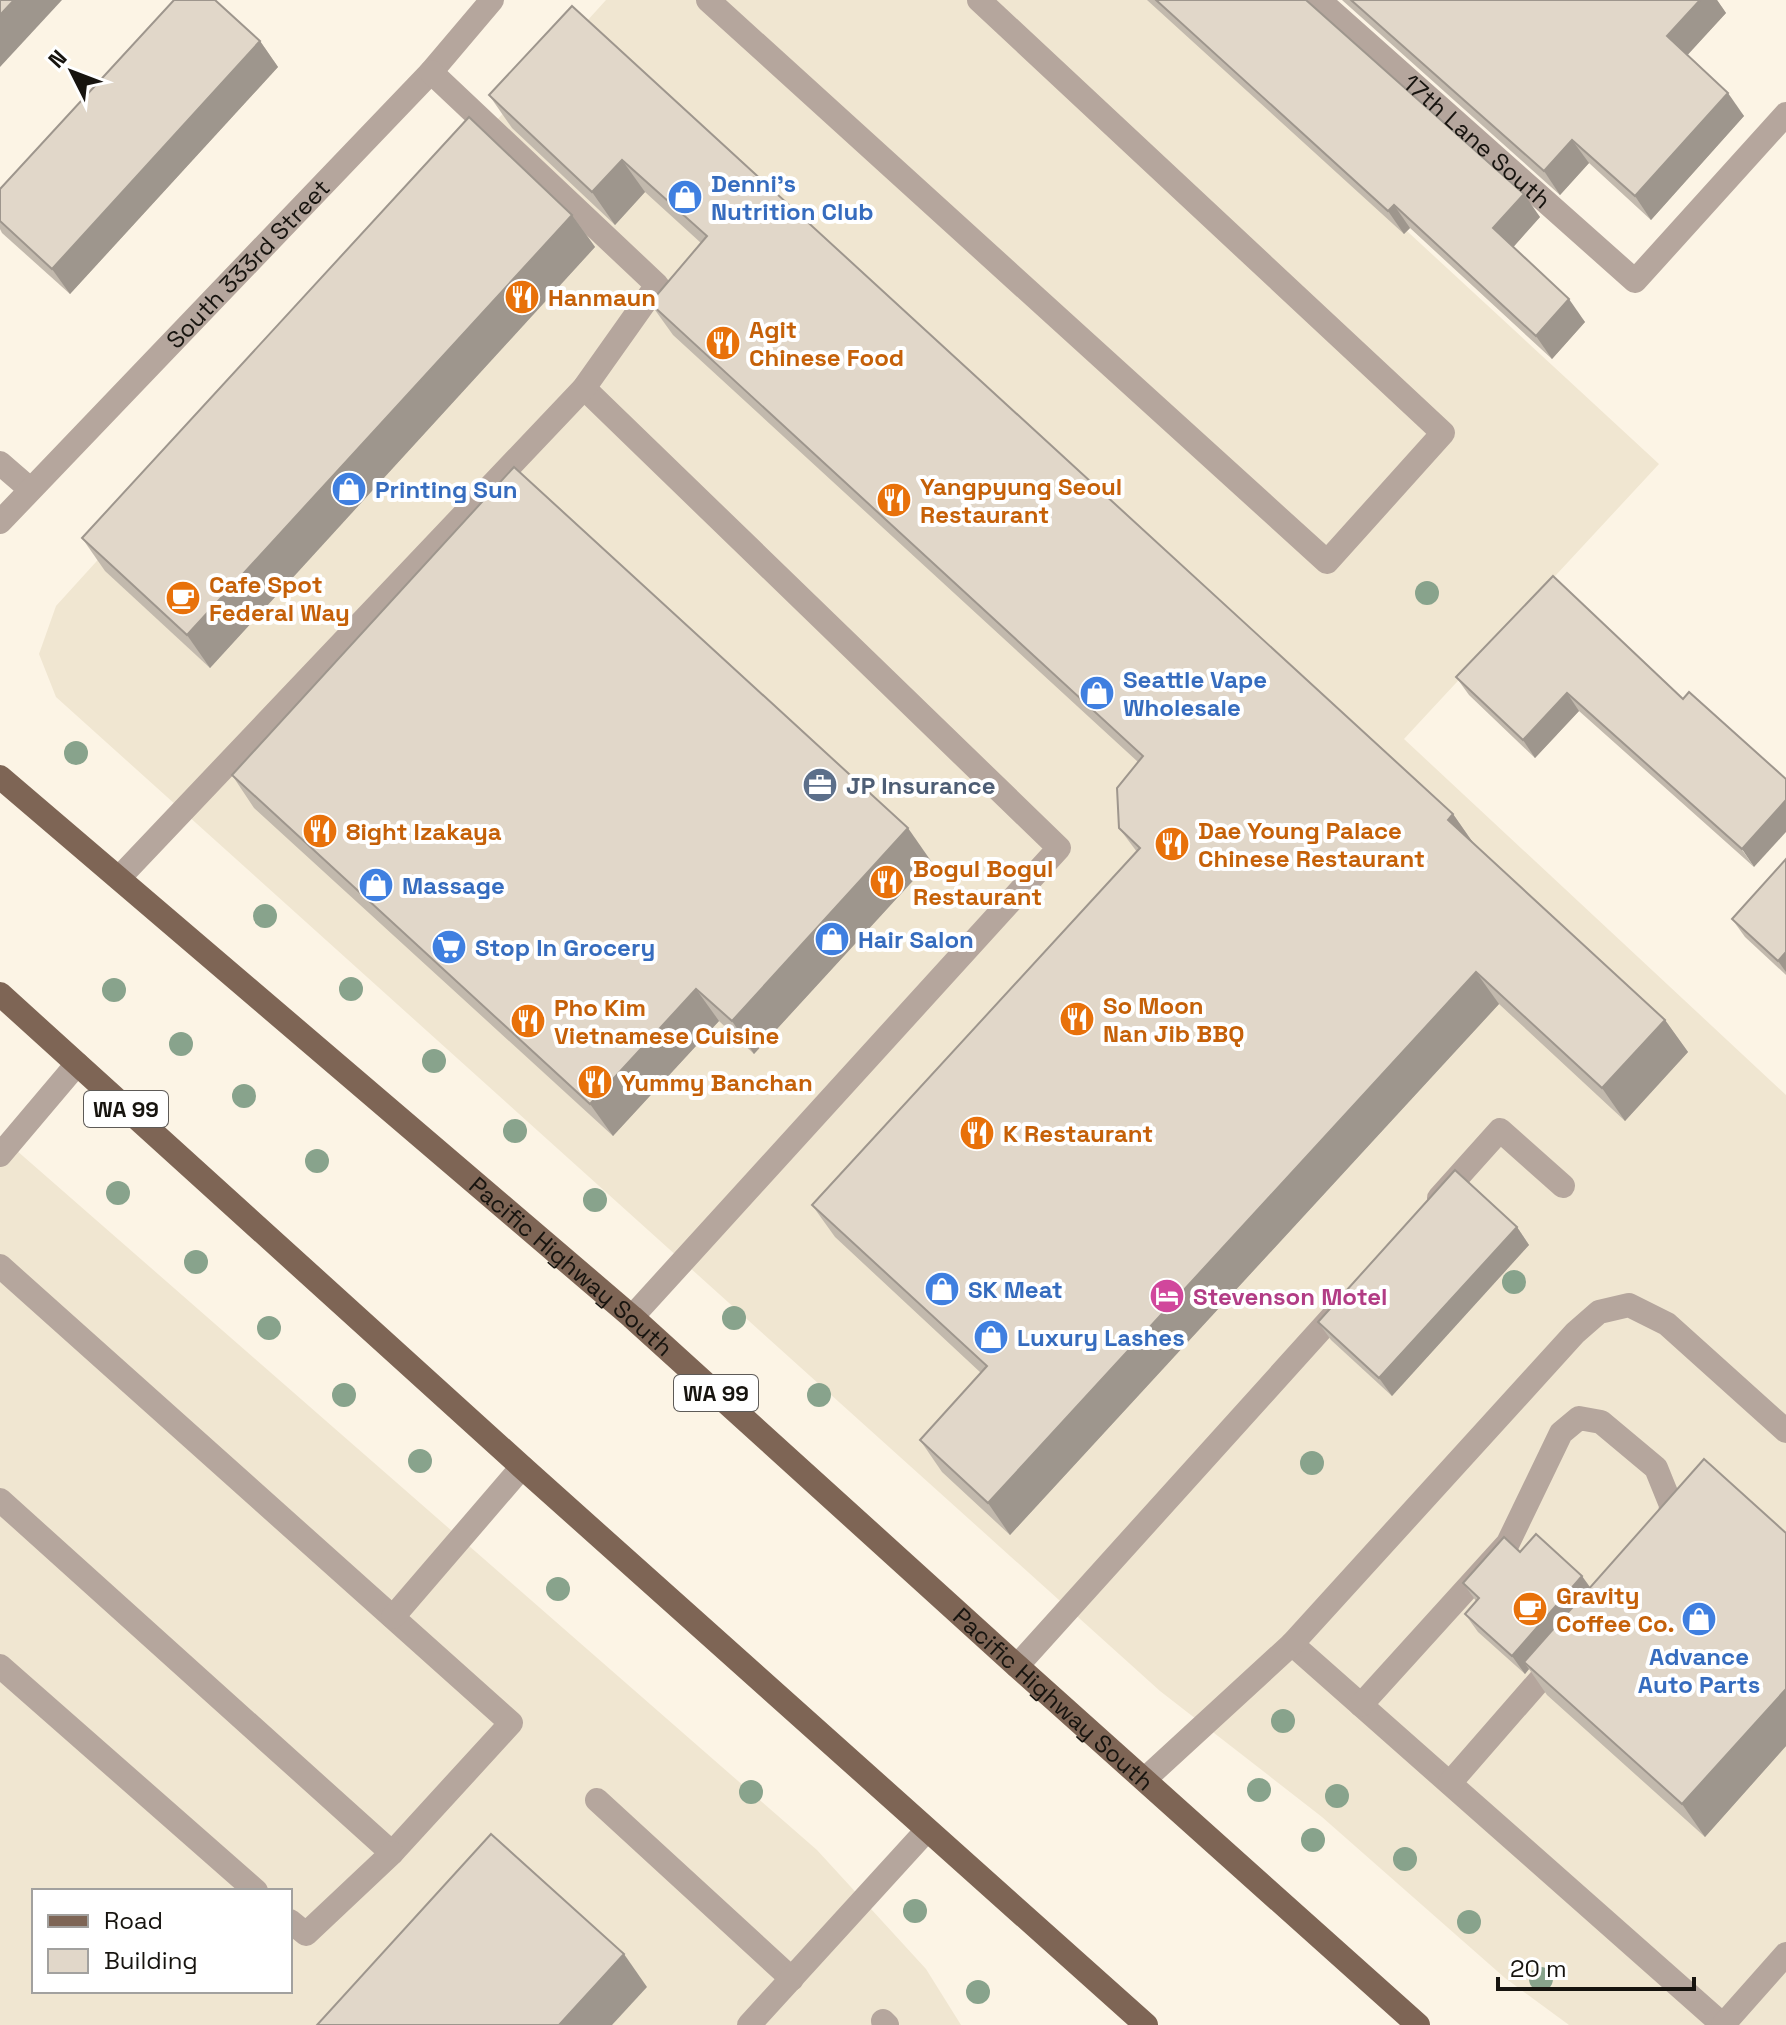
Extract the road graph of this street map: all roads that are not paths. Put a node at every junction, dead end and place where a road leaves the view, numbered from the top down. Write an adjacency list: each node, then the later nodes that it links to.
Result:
1 (492, 0): 5 (street, South 333rd Street)
2 (708, 0): 3 (street)
3 (979, 0)
4 (1319, 0): 6 (street, 17th Lane South)
5 (431, 72): 7 (street); 9 (street, South 333rd Street)
6 (1786, 114)
7 (584, 388): 12 (street); 20 (street)
8 (0, 463): 9 (street)
9 (30, 489): 10 (street, South 333rd Street)
10 (0, 522)
11 (0, 777): 12 (main road, Pacific Highway South / WA 99)
12 (119, 878): 20 (main road, Pacific Highway South / WA 99)
13 (0, 994): 14 (main road, WA 99)
14 (77, 1064): 15 (street); 22 (main road, WA 99)
15 (0, 1155)
16 (1563, 1186): 17 (street)
17 (1427, 1211)
18 (0, 1266): 25 (street)
19 (1353, 1293): 29 (street)
20 (632, 1317): 29 (main road, Pacific Highway South / WA 99)
21 (1786, 1431): 27 (street)
22 (522, 1467): 25 (street); 34 (main road, WA 99)
23 (0, 1500): 35 (street)
24 (1659, 1544): 30 (street)
25 (393, 1617): 35 (street)
26 (1575, 1639): 32 (street)
27 (1292, 1644): 30 (street); 31 (street)
28 (0, 1666): 36 (street)
29 (1017, 1666): 31 (main road, Pacific Highway South / WA 99)
30 (1361, 1705): 32 (street)
31 (1145, 1779): 42 (main road, Pacific Highway South / WA 99)
32 (1450, 1783): 43 (street)
33 (597, 1800): 39 (street)
34 (927, 1830): 39 (street); 41 (main road, WA 99)
35 (392, 1853): 37 (street)
36 (254, 1889)
37 (292, 1923)
38 (1786, 1954): 43 (street)
39 (792, 1979): 40 (street)
40 (749, 2025)
41 (1146, 2025)
42 (1418, 2025)
43 (1723, 2025)

